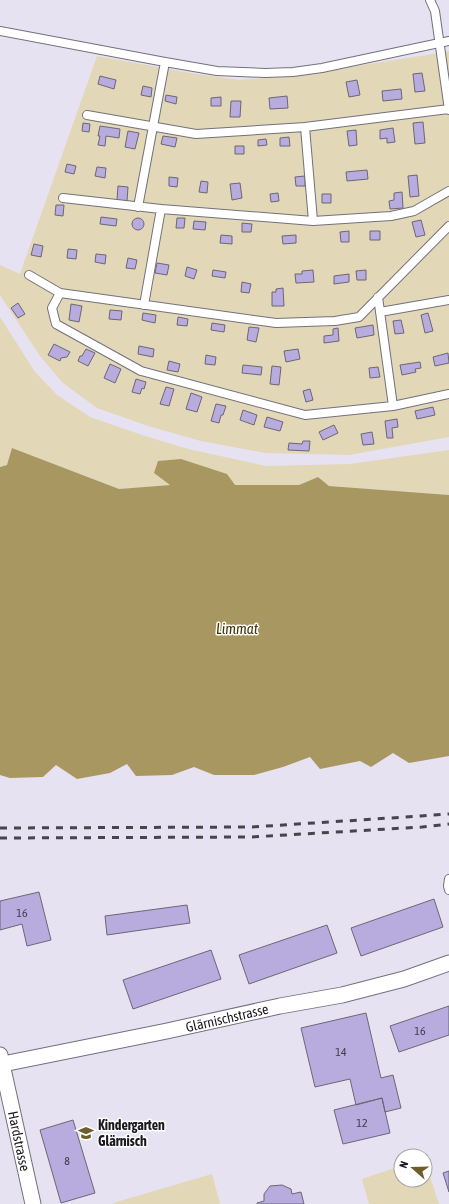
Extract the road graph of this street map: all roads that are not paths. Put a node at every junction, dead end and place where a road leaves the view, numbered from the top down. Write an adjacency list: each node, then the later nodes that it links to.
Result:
1 (430, 0): 4 (lane)
2 (0, 30): 5 (lane)
3 (449, 41): 4 (lane)
4 (440, 43): 5 (lane); 6 (lane)
5 (165, 62): 9 (lane)
6 (449, 110): 8 (lane)
7 (87, 115): 9 (lane)
8 (305, 126): 9 (lane); 14 (lane)
9 (153, 127): 12 (lane)
10 (449, 191): 14 (lane)
11 (64, 198): 12 (lane)
12 (138, 207): 13 (lane)
13 (161, 209): 14 (lane); 20 (lane)
14 (313, 221)
15 (449, 226): 18 (lane)
16 (29, 275): 17 (lane)
17 (60, 293): 20 (lane); 23 (lane)
18 (378, 297): 20 (lane); 21 (lane)
19 (449, 300): 21 (lane)
20 (144, 305)
21 (380, 312): 23 (lane)
22 (449, 394): 23 (lane)
23 (393, 406)
24 (449, 879): 25 (lane)
25 (449, 890)
26 (449, 963): 27 (street, Glärnischstrasse)
27 (1, 1059): 28 (street, Hardstrasse)
28 (33, 1204)

